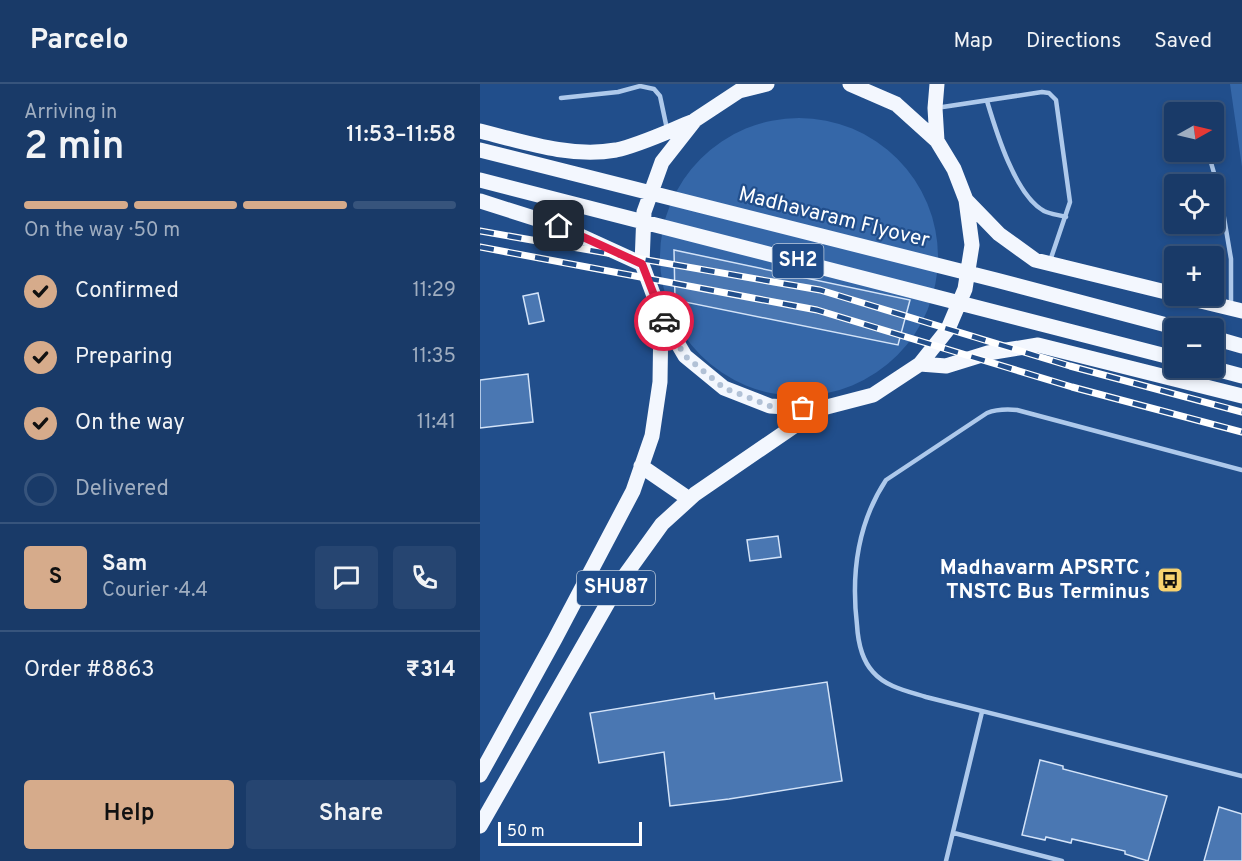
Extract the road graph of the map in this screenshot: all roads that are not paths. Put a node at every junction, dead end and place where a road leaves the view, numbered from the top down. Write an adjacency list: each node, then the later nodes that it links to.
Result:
1 (767, 84): 7 (main road, SHU87)
2 (850, 84): 10 (main road, SHU87)
3 (937, 84): 6 (main road)
4 (561, 98): 9 (lane)
5 (987, 101): 6 (lane); 16 (lane); 16 (lane)
6 (935, 108): 10 (main road)
7 (695, 120): 9 (main road); 18 (main road, SHU87)
8 (480, 130): 9 (main road)
9 (668, 131)
10 (937, 141): 14 (main road, SHU87)
11 (480, 150): 22 (main road, Madhavaram Flyover / SH2)
12 (1211, 162): 20 (lane)
13 (480, 180): 25 (main road, SH2)
14 (966, 200): 17 (main road); 26 (main road, SHU87)
15 (480, 201): 18 (main road)
16 (1066, 217): 17 (lane)
17 (1049, 263): 19 (main road)
18 (642, 264): 21 (main road, SHU87)
19 (1164, 292)
20 (1236, 309)
21 (661, 315): 30 (main road, SHU87); 31 (main road, SHU87)
22 (1164, 324)
23 (1224, 341): 24 (main road)
24 (1242, 346)
25 (1164, 355)
26 (920, 364): 29 (main road); 30 (main road, SHU87)
27 (1224, 371): 28 (main road)
28 (1242, 376)
29 (1242, 396)
30 (819, 409): 33 (main road, SHU87)
31 (641, 466): 33 (main road); 35 (main road, SHU87)
32 (1242, 470): 34 (lane)
33 (689, 499): 37 (main road, SHU87)
34 (982, 712): 36 (lane); 38 (lane)
35 (480, 775)
36 (1242, 776)
37 (480, 826)
38 (954, 833): 39 (lane); 40 (lane)
39 (946, 861)
40 (1062, 861)

